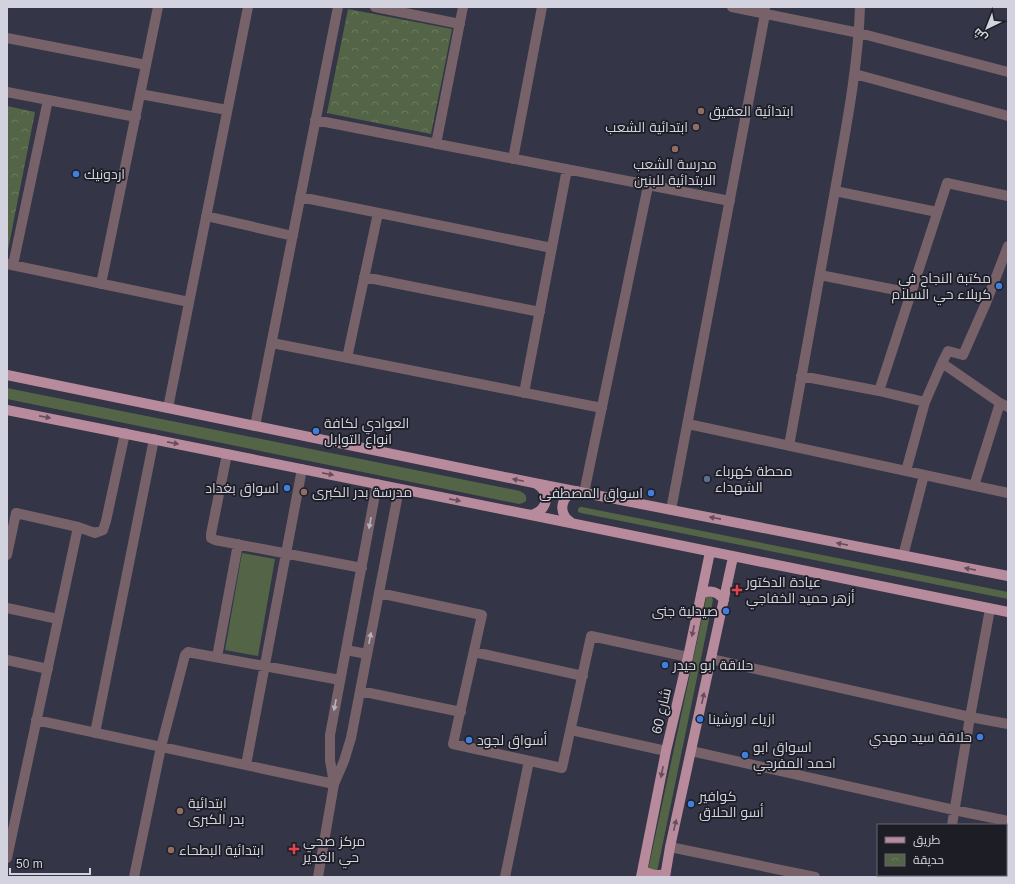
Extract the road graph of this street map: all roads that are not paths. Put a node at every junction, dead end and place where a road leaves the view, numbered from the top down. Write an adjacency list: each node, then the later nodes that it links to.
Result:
1 (158, 7): 13 (street)
2 (248, 7): 19 (street)
3 (338, 7): 22 (street)
4 (375, 7): 10 (street)
5 (463, 7): 10 (street)
6 (542, 7): 24 (street)
7 (732, 7): 9 (street)
8 (860, 7): 11 (street)
9 (765, 10): 11 (street); 30 (street)
10 (460, 24): 23 (street)
11 (859, 33): 14 (street); 15 (street)
12 (7, 38): 13 (street)
13 (146, 65): 17 (street)
14 (1008, 72)
15 (855, 74): 20 (street); 27 (street)
16 (7, 92): 18 (street)
17 (140, 94): 19 (street); 21 (street)
18 (48, 100): 21 (street); 37 (street)
19 (227, 110): 33 (street)
20 (1008, 116)
21 (136, 117): 40 (street)
22 (315, 120): 23 (street); 29 (street)
23 (436, 144): 24 (street)
24 (513, 159): 25 (street)
25 (567, 169): 26 (street); 36 (street)
26 (648, 186): 30 (street); 54 (street)
27 (835, 191): 31 (street); 38 (street)
28 (1008, 196): 31 (street)
29 (300, 197): 32 (street); 34 (street)
30 (730, 201): 56 (street)
31 (937, 212): 41 (street)
32 (378, 213): 36 (street); 39 (street)
33 (206, 216): 34 (street); 42 (street)
34 (292, 236): 44 (street)
35 (1008, 246): 46 (street)
36 (552, 248): 43 (street)
37 (10, 264): 40 (street)
38 (820, 275): 41 (street); 48 (street)
39 (364, 277): 43 (street); 45 (street)
40 (101, 284): 42 (street)
41 (911, 293): 49 (street)
42 (189, 302): 53 (street)
43 (540, 312): 50 (street)
44 (272, 343): 45 (street); 57 (street)
45 (347, 358): 50 (street)
46 (942, 363): 51 (street); 52 (street)
47 (7, 375): 53 (main road)
48 (801, 376): 49 (street); 60 (street)
49 (879, 391): 51 (street)
50 (524, 393): 54 (street)
51 (925, 402): 63 (street)
52 (1004, 405): 67 (street)
53 (168, 408): 57 (main road)
54 (602, 408): 69 (street)
55 (7, 410): 58 (main road, one-way to 58)
56 (688, 424): 60 (street); 71 (street)
57 (255, 426): 65 (main road, one-way to 57)
58 (125, 433): 59 (main road); 74 (street)
59 (154, 439): 61 (main road, one-way to 61); 107 (street)
60 (789, 446): 63 (street)
61 (227, 454): 62 (main road); 75 (street)
62 (302, 469): 66 (main road, one-way to 66); 77 (street)
63 (906, 471): 64 (street)
64 (924, 475): 67 (street); 79 (street)
65 (534, 483): 69 (main road); 72 (main road)
66 (378, 484): 68 (main road); 81 (street, one-way to 81)
67 (974, 486): 70 (street)
68 (399, 489): 72 (main road, one-way to 72); 83 (street)
69 (581, 492): 71 (main road); 73 (main road)
70 (1008, 493)
71 (671, 510): 79 (main road, one-way to 71)
72 (530, 515): 73 (main road)
73 (572, 524): 76 (main road)
74 (78, 527): 78 (street); 89 (street)
75 (238, 544): 77 (street); 93 (street)
76 (710, 552): 80 (main road); 84 (main road, شارع 60)
77 (286, 553): 81 (street); 97 (street)
78 (7, 554)
79 (904, 556): 82 (main road, one-way to 79)
80 (733, 557): 85 (main road); 87 (main road)
81 (362, 568): 90 (street)
82 (1008, 576)
83 (379, 593): 91 (street); 92 (street, one-way to 83)
84 (701, 594): 85 (main road); 94 (main road, شارع 60, one-way to 94)
85 (724, 600): 96 (main road)
86 (7, 608): 89 (street)
87 (990, 609): 88 (main road); 103 (street)
88 (1008, 612)
89 (58, 620): 98 (street)
90 (346, 650): 92 (street); 100 (street)
91 (474, 652): 99 (street); 102 (street)
92 (367, 654): 101 (street)
93 (217, 657): 97 (street); 108 (street)
94 (688, 657): 99 (street); 109 (main road, شارع 60)
95 (7, 660): 98 (street)
96 (711, 660): 103 (street); 110 (main road, one-way to 96)
97 (264, 666): 100 (street); 112 (street)
98 (48, 669): 104 (street)
99 (582, 676): 106 (street)
100 (340, 680): 113 (street, one-way to 113)
101 (360, 691): 102 (street); 113 (street)
102 (460, 712): 111 (street)
103 (970, 717): 105 (street); 114 (street)
104 (36, 720): 107 (street); 118 (street)
105 (1008, 724)
106 (570, 730): 109 (street); 111 (street)
107 (95, 733): 108 (street)
108 (161, 747): 112 (street); 121 (street)
109 (666, 751): 119 (main road, شارع 60, one-way to 119)
110 (691, 751): 114 (street); 117 (main road, one-way to 110)
111 (529, 761): 123 (street)
112 (246, 765): 113 (street)
113 (334, 784): 122 (street)
114 (954, 810): 115 (street); 116 (street)
115 (1008, 821)
116 (952, 824)
117 (670, 847): 120 (main road); 124 (street)
118 (7, 858)
119 (642, 873): 120 (main road)
120 (665, 876)
121 (134, 877)
122 (318, 877)
123 (505, 877)
124 (815, 877)

